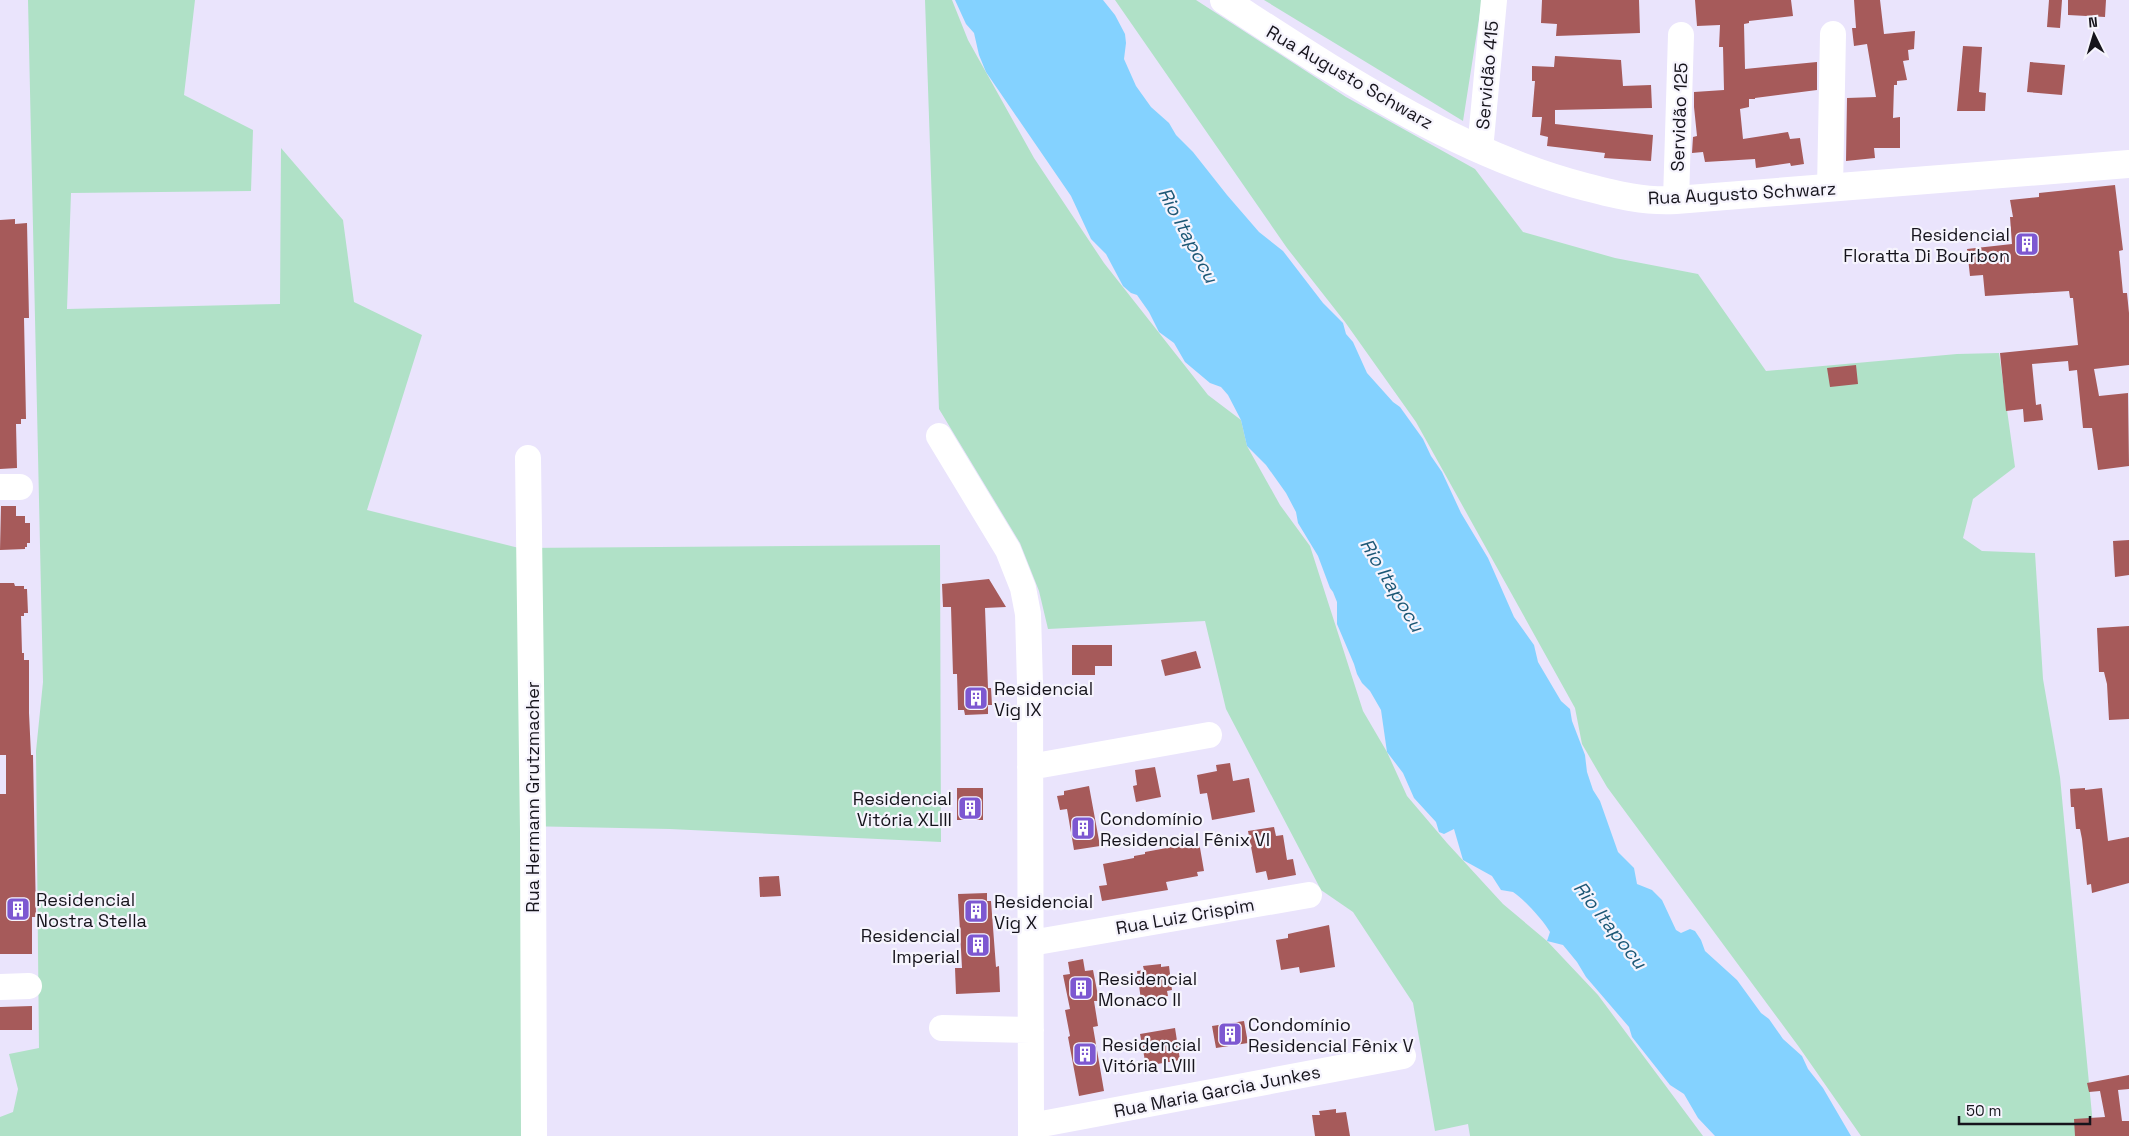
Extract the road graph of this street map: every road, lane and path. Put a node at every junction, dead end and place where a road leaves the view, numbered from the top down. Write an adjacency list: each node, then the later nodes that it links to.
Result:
1 (1224, 0): 5 (main road, Rua Augusto Schwarz)
2 (1494, 0): 5 (street, Servidão 415)
3 (1833, 34): 7 (street)
4 (1677, 41): 8 (street, Servidão 125)
5 (1480, 150): 8 (main road, Rua Augusto Schwarz)
6 (2129, 164): 7 (main road, Rua Augusto Schwarz)
7 (1830, 188): 8 (main road, Rua Augusto Schwarz)
8 (1671, 200)
9 (939, 436): 12 (street)
10 (528, 458): 21 (street, Rua Hermann Grutzmacher)
11 (1209, 735): 12 (street)
12 (1030, 767): 14 (street)
13 (1309, 895): 14 (street, Rua Luiz Crispim)
14 (1031, 943): 18 (street)
15 (29, 986): 16 (street)
16 (0, 987)
17 (942, 1028): 18 (street)
18 (1031, 1030): 20 (street)
19 (1403, 1056): 20 (street, Rua Maria Garcia Junkes)
20 (1031, 1131)
21 (534, 1136)

